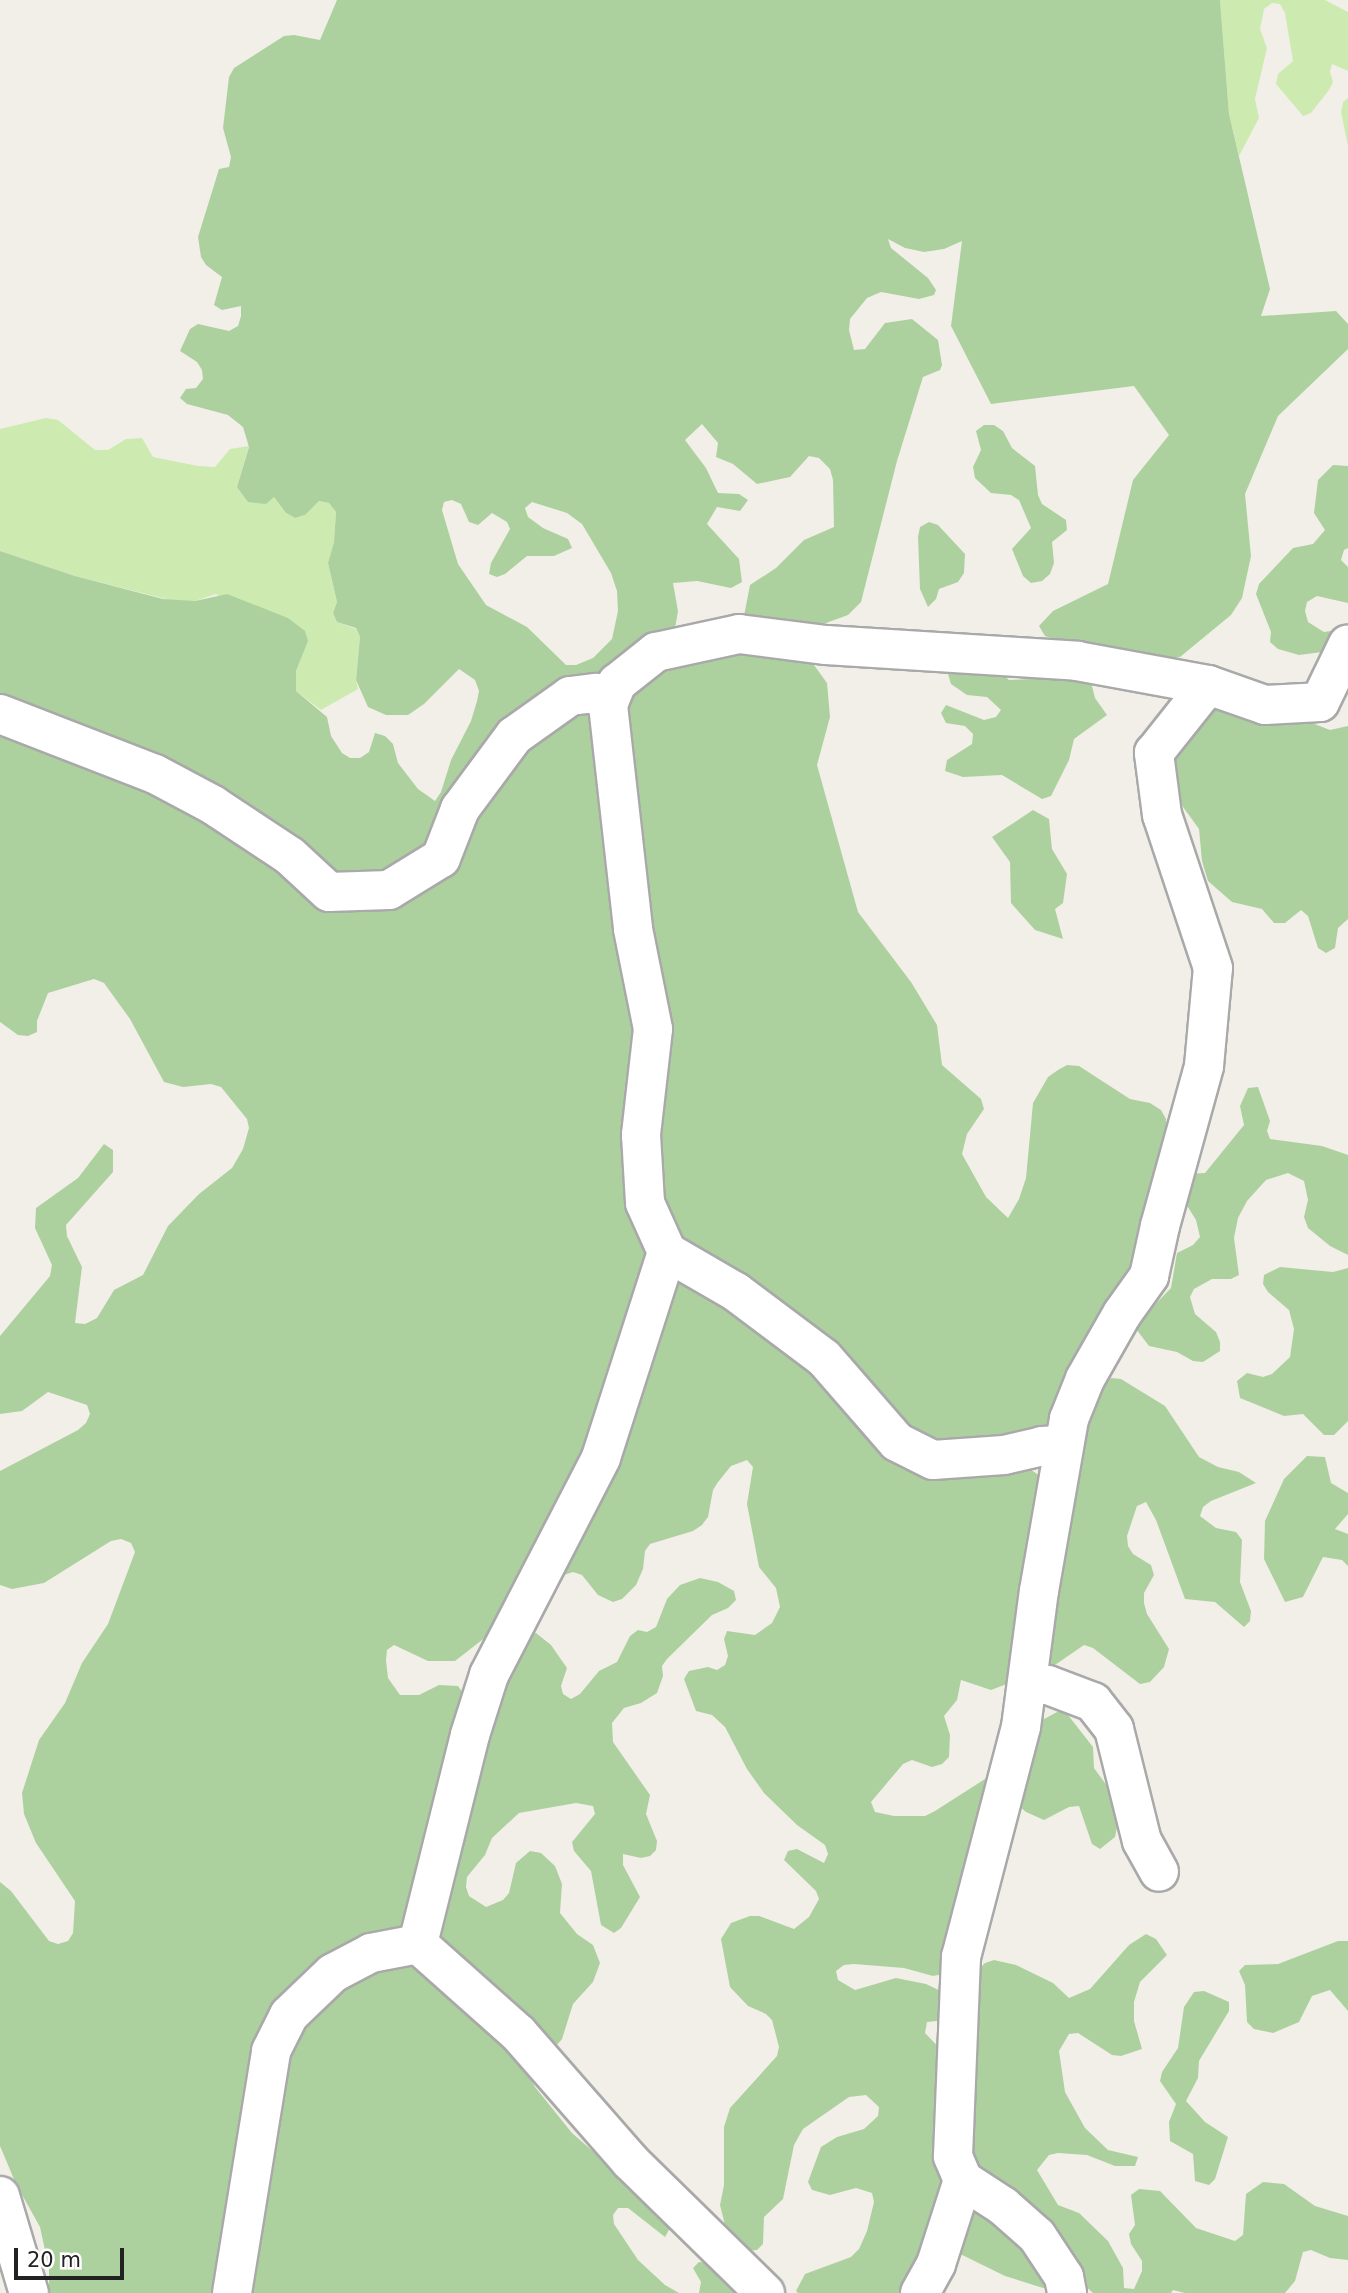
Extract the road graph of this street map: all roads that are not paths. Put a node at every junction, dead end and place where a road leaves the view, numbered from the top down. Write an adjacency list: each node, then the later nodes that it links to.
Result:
1 (1348, 644): 2 (street)
2 (1208, 685): 3 (street); 6 (street)
3 (608, 705): 4 (street); 5 (street)
4 (0, 714)
5 (667, 1252): 6 (street); 9 (street)
6 (1063, 1445): 7 (street)
7 (1027, 1684): 8 (street); 10 (street)
8 (1159, 1872)
9 (418, 1944): 12 (street); 14 (street)
10 (963, 2180): 16 (street); 17 (street)
11 (0, 2196): 13 (street)
12 (728, 2276): 15 (street)
13 (29, 2293)
14 (232, 2293)
15 (765, 2293)
16 (920, 2293)
17 (1067, 2293)

